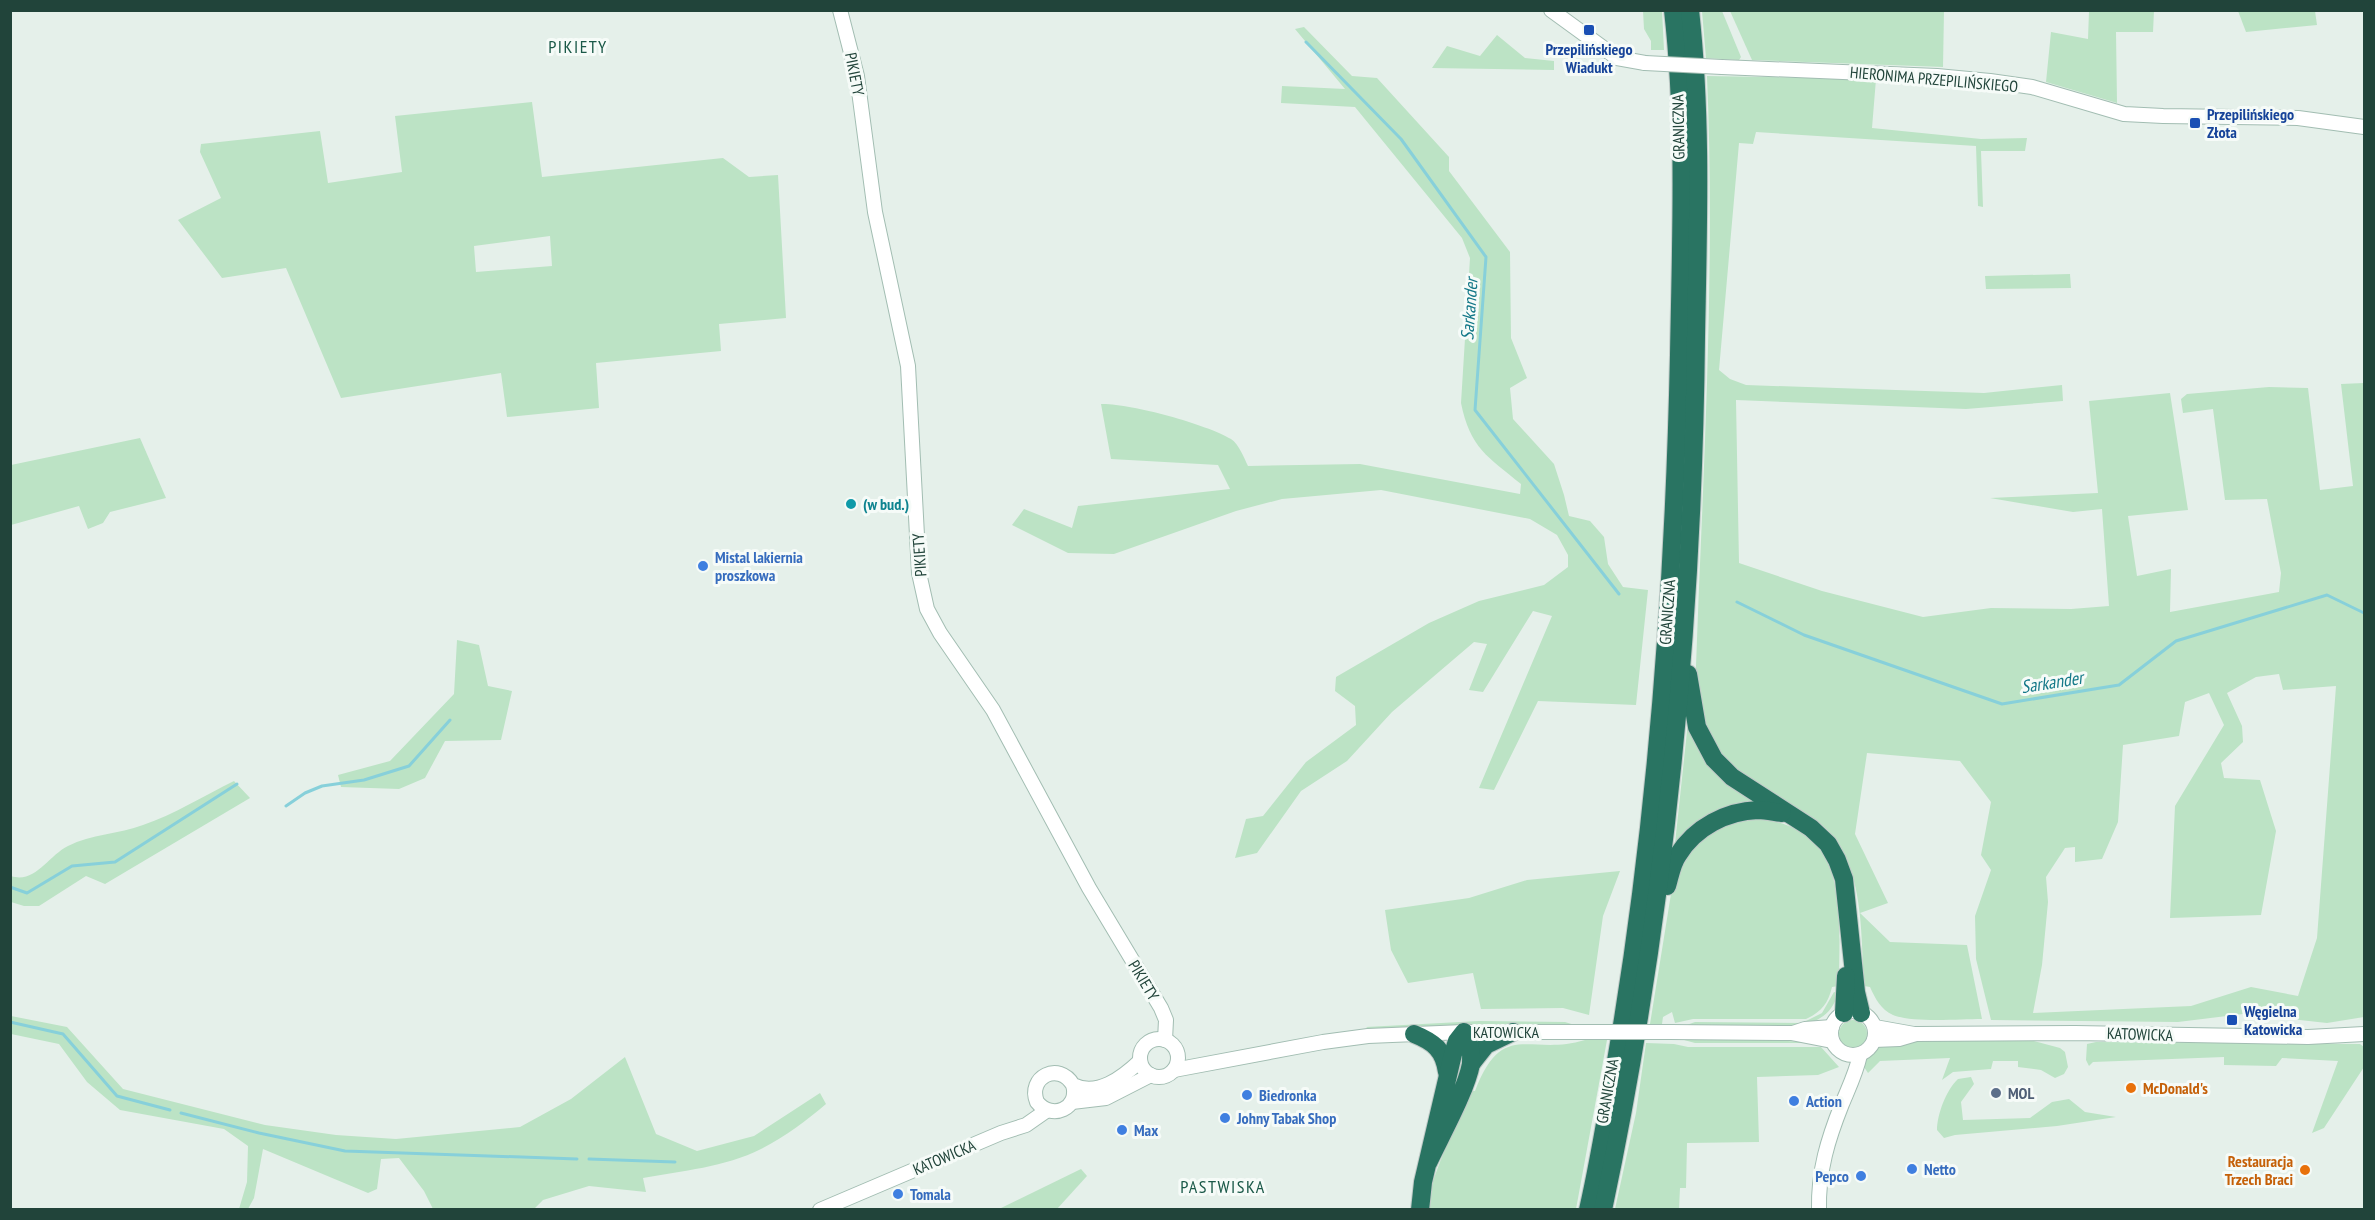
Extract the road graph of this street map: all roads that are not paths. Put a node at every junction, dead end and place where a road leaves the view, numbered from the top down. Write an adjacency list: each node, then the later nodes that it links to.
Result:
1 (840, 10): 15 (street, PIKIETY)
2 (1551, 10): 5 (street, HIERONIMA PRZEPILIŃSKIEGO, bridge)
3 (1673, 10): 28 (highway, GRANICZNA)
4 (1690, 10): 6 (highway, GRANICZNA)
5 (2364, 127)
6 (1684, 646): 7 (highway); 8 (highway, GRANICZNA)
7 (1789, 814): 8 (highway); 9 (highway)
8 (1654, 921): 28 (highway, GRANICZNA)
9 (1841, 1023): 11 (street, KATOWICKA, bridge); 13 (street); 17 (street)
10 (1464, 1032): 11 (street, KATOWICKA); 12 (street, KATOWICKA); 20 (highway); 23 (highway)
11 (1513, 1032): 20 (highway)
12 (1414, 1034): 18 (street, KATOWICKA); 23 (highway)
13 (1874, 1034): 14 (street, KATOWICKA); 17 (street)
14 (2364, 1035)
15 (1165, 1040): 16 (street); 19 (street)
16 (1178, 1054): 18 (street, KATOWICKA); 21 (street)
17 (1853, 1055): 31 (street)
18 (1224, 1060): 21 (street, KATOWICKA)
19 (1140, 1061): 22 (street); 24 (street)
20 (1471, 1064): 27 (highway)
21 (1174, 1070): 22 (street)
22 (1151, 1075): 25 (street, KATOWICKA)
23 (1448, 1080): 27 (highway)
24 (1073, 1084): 25 (street); 26 (street)
25 (1072, 1102): 26 (street, KATOWICKA)
26 (1041, 1106): 29 (street, KATOWICKA)
27 (1428, 1163): 30 (highway)
28 (1592, 1206)
29 (820, 1209)
30 (1420, 1209)
31 (1819, 1209)

